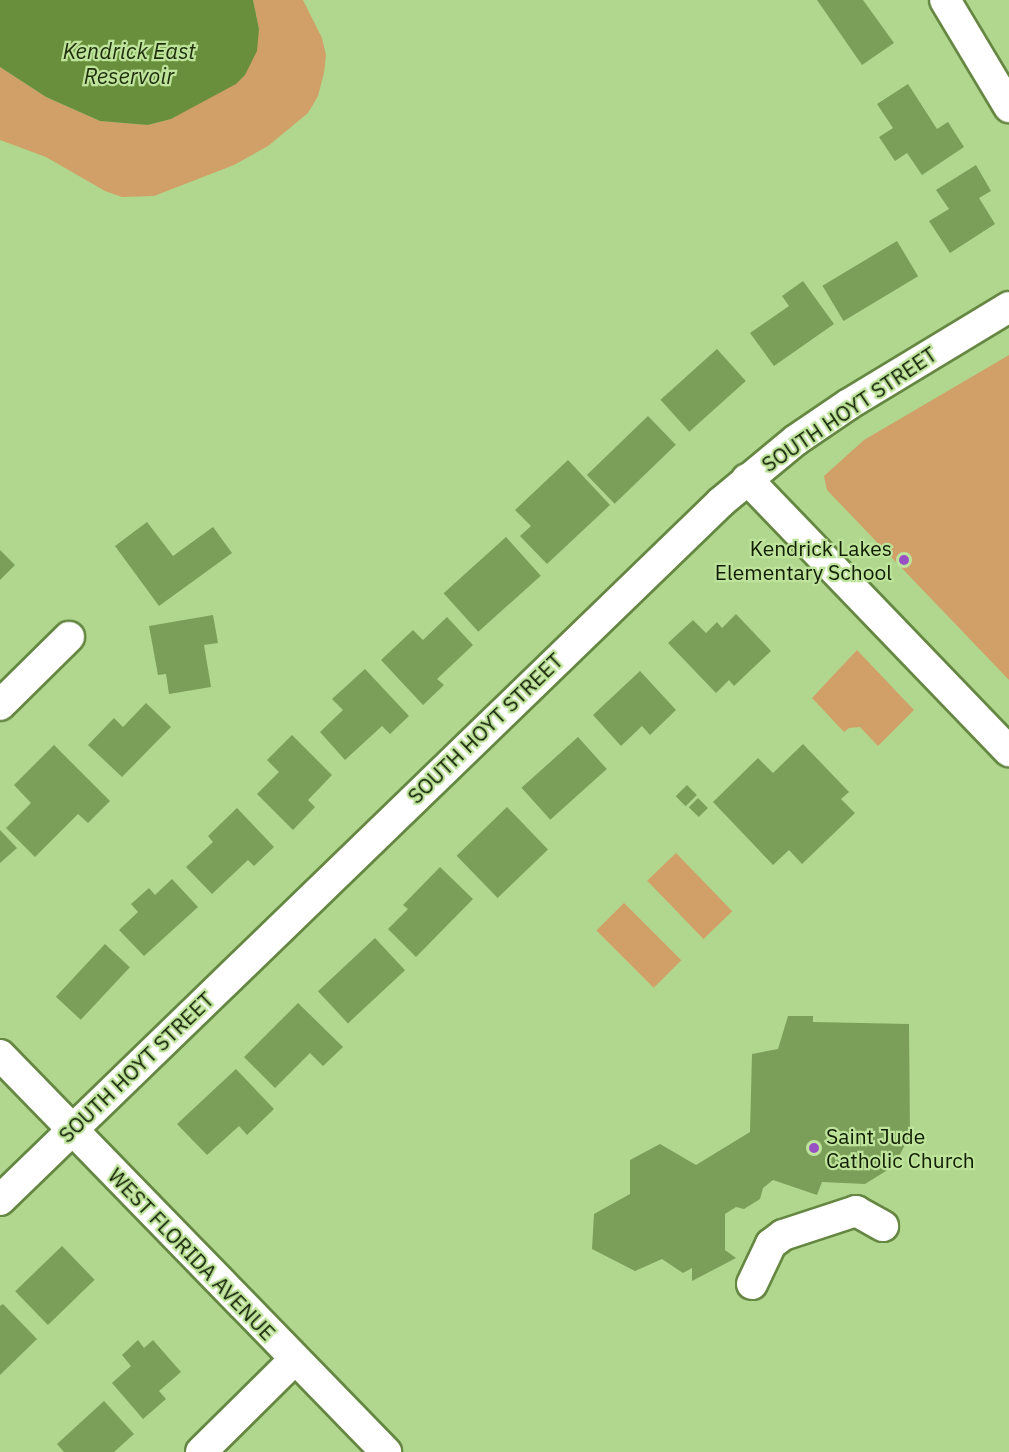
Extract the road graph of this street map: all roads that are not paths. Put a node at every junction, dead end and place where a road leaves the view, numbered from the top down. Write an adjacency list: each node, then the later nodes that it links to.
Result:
1 (945, 0): 2 (street)
2 (1009, 107)
3 (1009, 307): 4 (street, SOUTH HOYT STREET)
4 (747, 479): 7 (street); 9 (street, SOUTH HOYT STREET)
5 (69, 637): 6 (street)
6 (0, 705)
7 (1009, 751)
8 (0, 1055): 9 (street, WEST FLORIDA AVENUE)
9 (70, 1130): 10 (street, SOUTH HOYT STREET); 13 (street, WEST FLORIDA AVENUE)
10 (0, 1200)
11 (884, 1226): 12 (street)
12 (752, 1284)
13 (295, 1359): 14 (street); 15 (street, WEST FLORIDA AVENUE)
14 (201, 1452)
15 (386, 1452)

